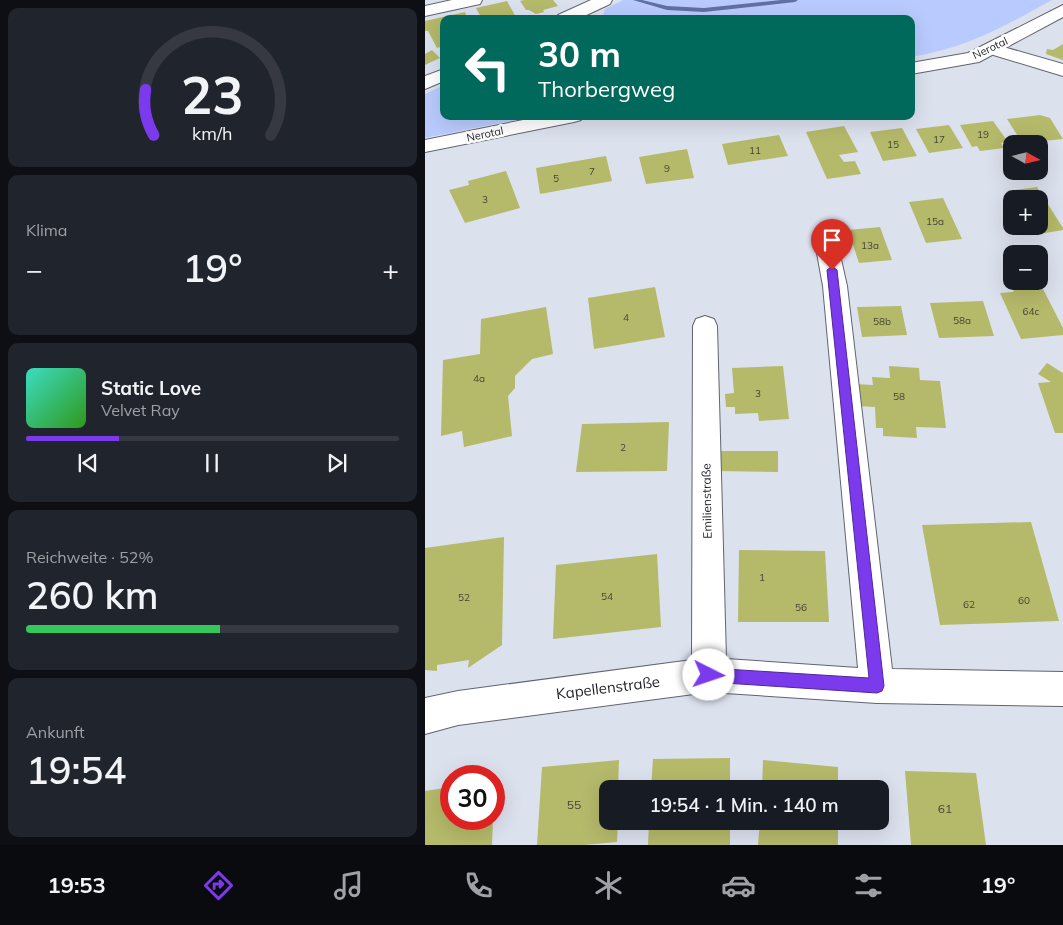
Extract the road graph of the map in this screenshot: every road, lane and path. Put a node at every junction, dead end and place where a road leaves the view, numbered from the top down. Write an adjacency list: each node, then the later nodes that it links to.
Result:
1 (474, 0): 4 (street)
2 (604, 0): 5 (street)
3 (1063, 10): 6 (street, Nerotal)
4 (425, 11)
5 (572, 15)
6 (993, 49): 7 (street, Nerotal); 8 (street)
7 (915, 68)
8 (1063, 70)
9 (440, 76): 10 (street)
10 (425, 83)
11 (554, 120): 12 (street, Nerotal)
12 (425, 146)
13 (825, 237): 16 (street)
14 (705, 326): 15 (street, Emilienstraße)
15 (709, 675): 16 (street, Kapellenstraße); 18 (street, Kapellenstraße)
16 (877, 686): 17 (street, Kapellenstraße)
17 (1063, 689)
18 (425, 716)

